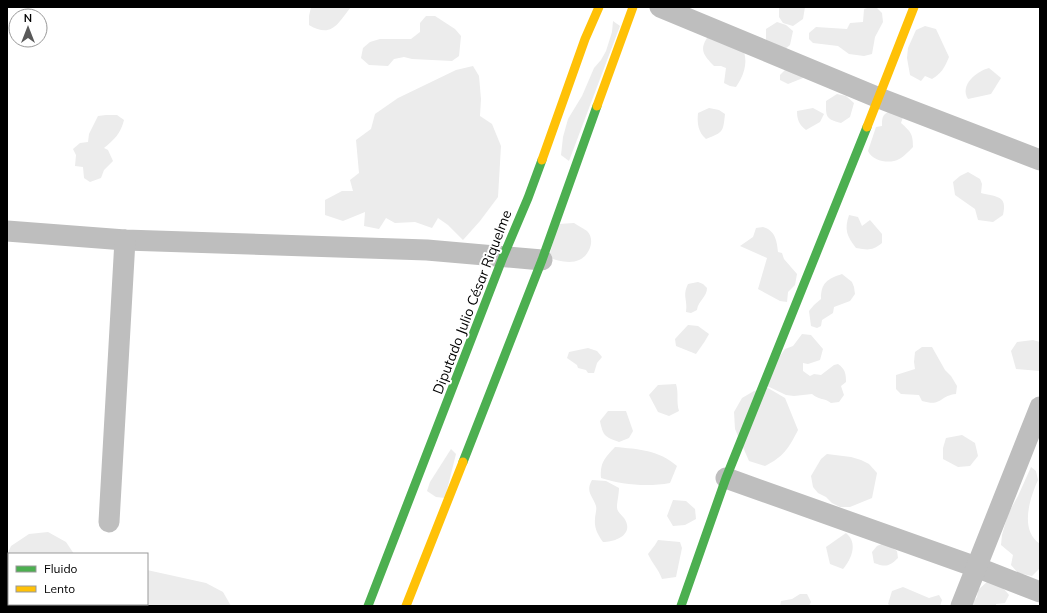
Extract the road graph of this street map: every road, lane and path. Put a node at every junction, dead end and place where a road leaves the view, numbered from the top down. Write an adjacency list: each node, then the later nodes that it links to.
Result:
1 (599, 7): 9 (street, Diputado Julio César Riquelme)
2 (634, 7): 10 (street)
3 (660, 7): 5 (street)
4 (914, 7): 5 (street)
5 (879, 98): 6 (street); 12 (street)
6 (1040, 160)
7 (7, 231): 8 (street)
8 (125, 240): 9 (street); 13 (street)
9 (503, 257): 10 (street); 16 (street, Diputado Julio César Riquelme)
10 (542, 260): 17 (street)
11 (1040, 407): 14 (street)
12 (726, 478): 14 (street); 18 (street)
13 (109, 522)
14 (976, 567): 15 (street); 19 (street)
15 (1040, 592)
16 (368, 606)
17 (406, 606)
18 (681, 606)
19 (961, 606)

